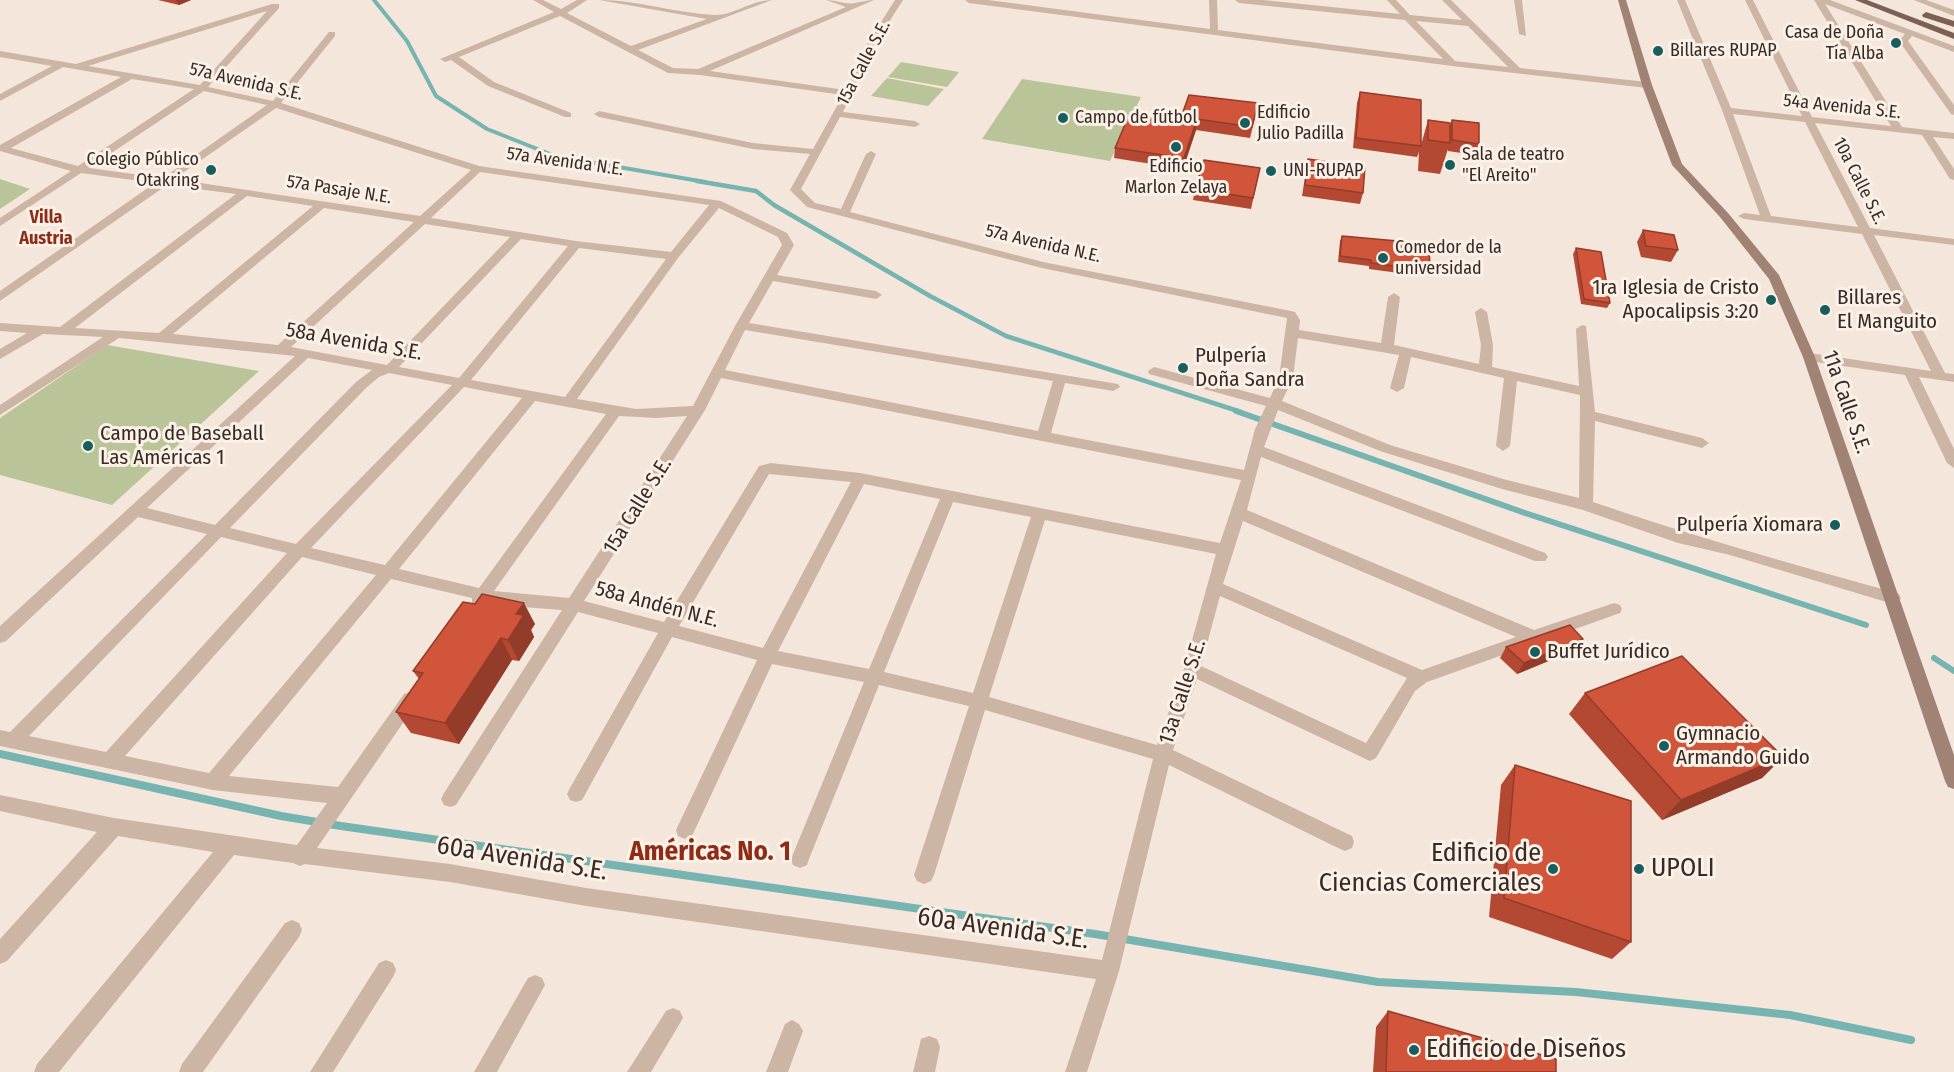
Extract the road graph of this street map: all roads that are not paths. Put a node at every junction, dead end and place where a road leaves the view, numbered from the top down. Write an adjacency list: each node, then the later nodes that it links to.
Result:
1 (537, 0): 22 (street)
2 (583, 0): 22 (street)
3 (603, 0): 24 (street)
4 (768, 0): 24 (street)
5 (830, 0): 21 (street)
6 (870, 0): 21 (street)
7 (899, 0): 46 (street, 15a Calle S.E.)
8 (969, 0): 28 (street)
9 (1213, 0): 28 (street)
10 (1239, 0): 25 (street)
11 (1391, 0): 25 (street)
12 (1446, 0): 26 (street)
13 (1518, 0): 31 (street)
14 (1622, 0): 44 (street, 11a Calle S.E.)
15 (1681, 0): 49 (street)
16 (1749, 0): 54 (street, 10a Calle S.E.)
17 (1820, 0): 29 (street); 56 (street)
18 (1859, 0): 32 (main road)
19 (1884, 0): 27 (main road)
20 (1918, 0): 23 (street)
21 (851, 6): 42 (street)
22 (562, 12): 33 (street); 53 (street)
23 (1954, 13)
24 (720, 18): 33 (street)
25 (1409, 18): 26 (street); 38 (street)
26 (1472, 24): 41 (street)
27 (1954, 24)
28 (1214, 32): 38 (street)
29 (1910, 33): 34 (street); 50 (street)
30 (332, 34): 48 (street)
31 (1523, 34)
32 (1954, 36)
33 (632, 49): 42 (street)
34 (1954, 49)
35 (0, 54): 36 (street, 57a Avenida S.E.)
36 (13, 56): 37 (street); 39 (street, 57a Avenida S.E.)
37 (0, 62)
38 (1452, 63): 41 (street)
39 (62, 64): 40 (street, 57a Avenida S.E.); 47 (street)
40 (76, 67): 43 (street, 57a Avenida S.E.); 45 (street)
41 (1517, 70): 44 (street)
42 (699, 72): 46 (street)
43 (130, 76): 45 (street, 57a Avenida S.E.); 59 (street)
44 (1647, 85): 100 (street, 11a Calle S.E.)
45 (202, 88): 48 (street, 57a Avenida S.E.); 63 (street)
46 (849, 93): 52 (street, 15a Calle S.E.)
47 (0, 98)
48 (275, 104): 62 (street, 57a Avenida S.E.); 65 (street)
49 (1727, 110): 54 (street, 54a Avenida S.E.); 72 (street)
50 (1954, 111)
51 (599, 114): 60 (street)
52 (837, 114): 55 (street); 60 (street, 15a Calle S.E.)
53 (568, 115)
54 (1809, 120): 56 (street, 54a Avenida S.E.); 75 (street, 10a Calle S.E.)
55 (915, 124)
56 (1899, 130): 57 (street, 54a Avenida S.E.)
57 (1925, 132): 58 (street, 54a Avenida S.E.); 64 (street)
58 (1954, 136)
59 (2, 148): 63 (street, 57a Pasaje N.E.)
60 (816, 152): 66 (street, 15a Calle S.E.)
61 (871, 154): 70 (street)
62 (478, 169): 68 (street, 57a Avenida N.E.); 73 (street)
63 (80, 170): 65 (street, 57a Pasaje N.E.); 74 (street)
64 (1954, 177)
65 (163, 181): 67 (street, 57a Pasaje N.E.); 83 (street)
66 (795, 190): 70 (street, 57a Avenida N.E.)
67 (245, 192): 69 (street, 57a Pasaje N.E.); 91 (street)
68 (717, 203): 77 (street, 57a Avenida N.E.); 80 (street)
69 (321, 204): 73 (street, 57a Pasaje N.E.); 94 (street)
70 (844, 214): 86 (street, 57a Avenida N.E.)
71 (1744, 216): 72 (street)
72 (1767, 219): 75 (street)
73 (423, 220): 76 (street, 57a Pasaje N.E.); 96 (street)
74 (0, 223)
75 (1866, 231): 78 (street); 107 (street, 10a Calle S.E.)
76 (518, 235): 79 (street, 57a Pasaje N.E.); 101 (street)
77 (783, 235): 81 (street, 15a Calle S.E.)
78 (1954, 242)
79 (576, 244): 80 (street, 57a Pasaje N.E.); 109 (street)
80 (674, 256): 114 (street)
81 (770, 277): 82 (street); 87 (street, 15a Calle S.E.)
82 (876, 295)
83 (0, 297)
84 (1394, 297): 95 (street)
85 (1481, 312): 102 (street)
86 (1291, 315): 92 (street, 13a Calle S.E.)
87 (741, 326): 105 (street, 15a Calle S.E.); 108 (street)
88 (0, 327): 90 (street, 58a Avenida S.E.)
89 (1582, 329): 112 (street)
90 (40, 330): 91 (street, 58a Avenida S.E.); 99 (street)
91 (63, 331): 93 (street, 58a Avenida S.E.)
92 (1291, 333): 95 (street); 119 (street, 13a Calle S.E.)
93 (117, 334): 94 (street, 58a Avenida S.E.); 116 (street)
94 (162, 337): 96 (street, 58a Avenida S.E.)
95 (1387, 348): 97 (street)
96 (281, 349): 98 (street, 58a Avenida S.E.)
97 (1406, 352): 102 (street); 111 (street)
98 (306, 353): 101 (street, 58a Avenida S.E.); 129 (street)
99 (0, 355)
100 (1809, 357): 104 (street); 139 (street, 11a Calle S.E.)
101 (391, 368): 109 (street, 58a Avenida S.E.); 132 (street)
102 (1485, 370): 106 (street)
103 (1155, 371): 119 (street)
104 (1910, 372): 107 (street); 124 (street)
105 (717, 373): 115 (street, 15a Calle S.E.); 120 (street)
106 (1510, 375): 112 (street); 122 (street)
107 (1948, 378)
108 (1060, 379): 110 (street); 120 (street)
109 (463, 381): 113 (street, 58a Avenida S.E.); 134 (street)
110 (1113, 387)
111 (1397, 388)
112 (1587, 392): 118 (street)
113 (533, 394): 114 (street, 58a Avenida S.E.); 136 (street)
114 (568, 402): 117 (street, 58a Avenida S.E.)
115 (698, 410): 117 (street, 58a Avenida S.E.); 140 (street, 15a Calle S.E.)
116 (0, 411)
117 (615, 411): 138 (street)
118 (1588, 415): 121 (street); 128 (street)
119 (1268, 416): 123 (street, 13a Calle S.E.); 128 (street)
120 (1043, 437): 125 (street)
121 (1702, 443)
122 (1503, 446)
123 (1257, 450): 125 (street, 13a Calle S.E.); 135 (street)
124 (1954, 463)
125 (1247, 476): 130 (street, 13a Calle S.E.)
126 (860, 478): 127 (street); 143 (street); 146 (street)
127 (948, 496): 131 (street); 148 (street)
128 (1587, 505): 139 (street)
129 (136, 511): 132 (street, 58a Andén N.E.); 144 (street)
130 (1239, 513): 133 (street, 13a Calle S.E.); 145 (street)
131 (1039, 514): 133 (street); 151 (street)
132 (218, 531): 134 (street, 58a Andén N.E.); 152 (street)
133 (1225, 550): 137 (street, 13a Calle S.E.)
134 (298, 551): 136 (street, 58a Andén N.E.); 154 (street)
135 (1540, 557)
136 (388, 572): 138 (street, 58a Andén N.E.); 156 (street)
137 (1216, 587): 147 (street, 13a Calle S.E.); 149 (street)
138 (483, 595): 140 (street, 58a Andén N.E.); 142 (street)
139 (1893, 598): 155 (street, 11a Calle S.E.)
140 (575, 605): 143 (street, 58a Andén N.E.); 158 (street, 15a Calle S.E.)
141 (1614, 609): 145 (street)
142 (469, 614)
143 (668, 630): 146 (street, 58a Andén N.E.); 157 (street)
144 (0, 636)
145 (1531, 636): 149 (street)
146 (768, 656): 148 (street, 58a Andén N.E.); 162 (street)
147 (1192, 669): 149 (street); 153 (street, 13a Calle S.E.)
148 (874, 677): 151 (street, 58a Andén N.E.); 166 (street)
149 (1421, 677)
150 (422, 681): 159 (street)
151 (981, 702): 153 (street, 58a Andén N.E.); 167 (street)
152 (6, 740): 154 (street)
153 (1163, 754): 163 (street, 58a Andén N.E.); 171 (street, 13a Calle S.E.)
154 (108, 762): 156 (street)
155 (1954, 781)
156 (213, 782): 159 (street)
157 (576, 794)
158 (450, 799)
159 (339, 801): 165 (street)
160 (1, 805): 161 (street, 60a Avenida S.E.)
161 (114, 827): 164 (street, 60a Avenida S.E.); 169 (street)
162 (685, 830)
163 (1345, 842)
164 (230, 846): 165 (street, 60a Avenida S.E.); 176 (street)
165 (300, 857): 171 (street, 60a Avenida S.E.)
166 (800, 859)
167 (924, 874)
168 (292, 930): 177 (street)
169 (0, 954)
170 (386, 970): 178 (street)
171 (1109, 971): 183 (street, 13a Calle S.E.)
172 (535, 985): 179 (street)
173 (673, 1018): 180 (street)
174 (792, 1031): 181 (street)
175 (929, 1047): 182 (street)
176 (45, 1072)
177 (190, 1072)
178 (321, 1072)
179 (485, 1072)
180 (638, 1072)
181 (777, 1072)
182 (924, 1072)
183 (1076, 1072)

